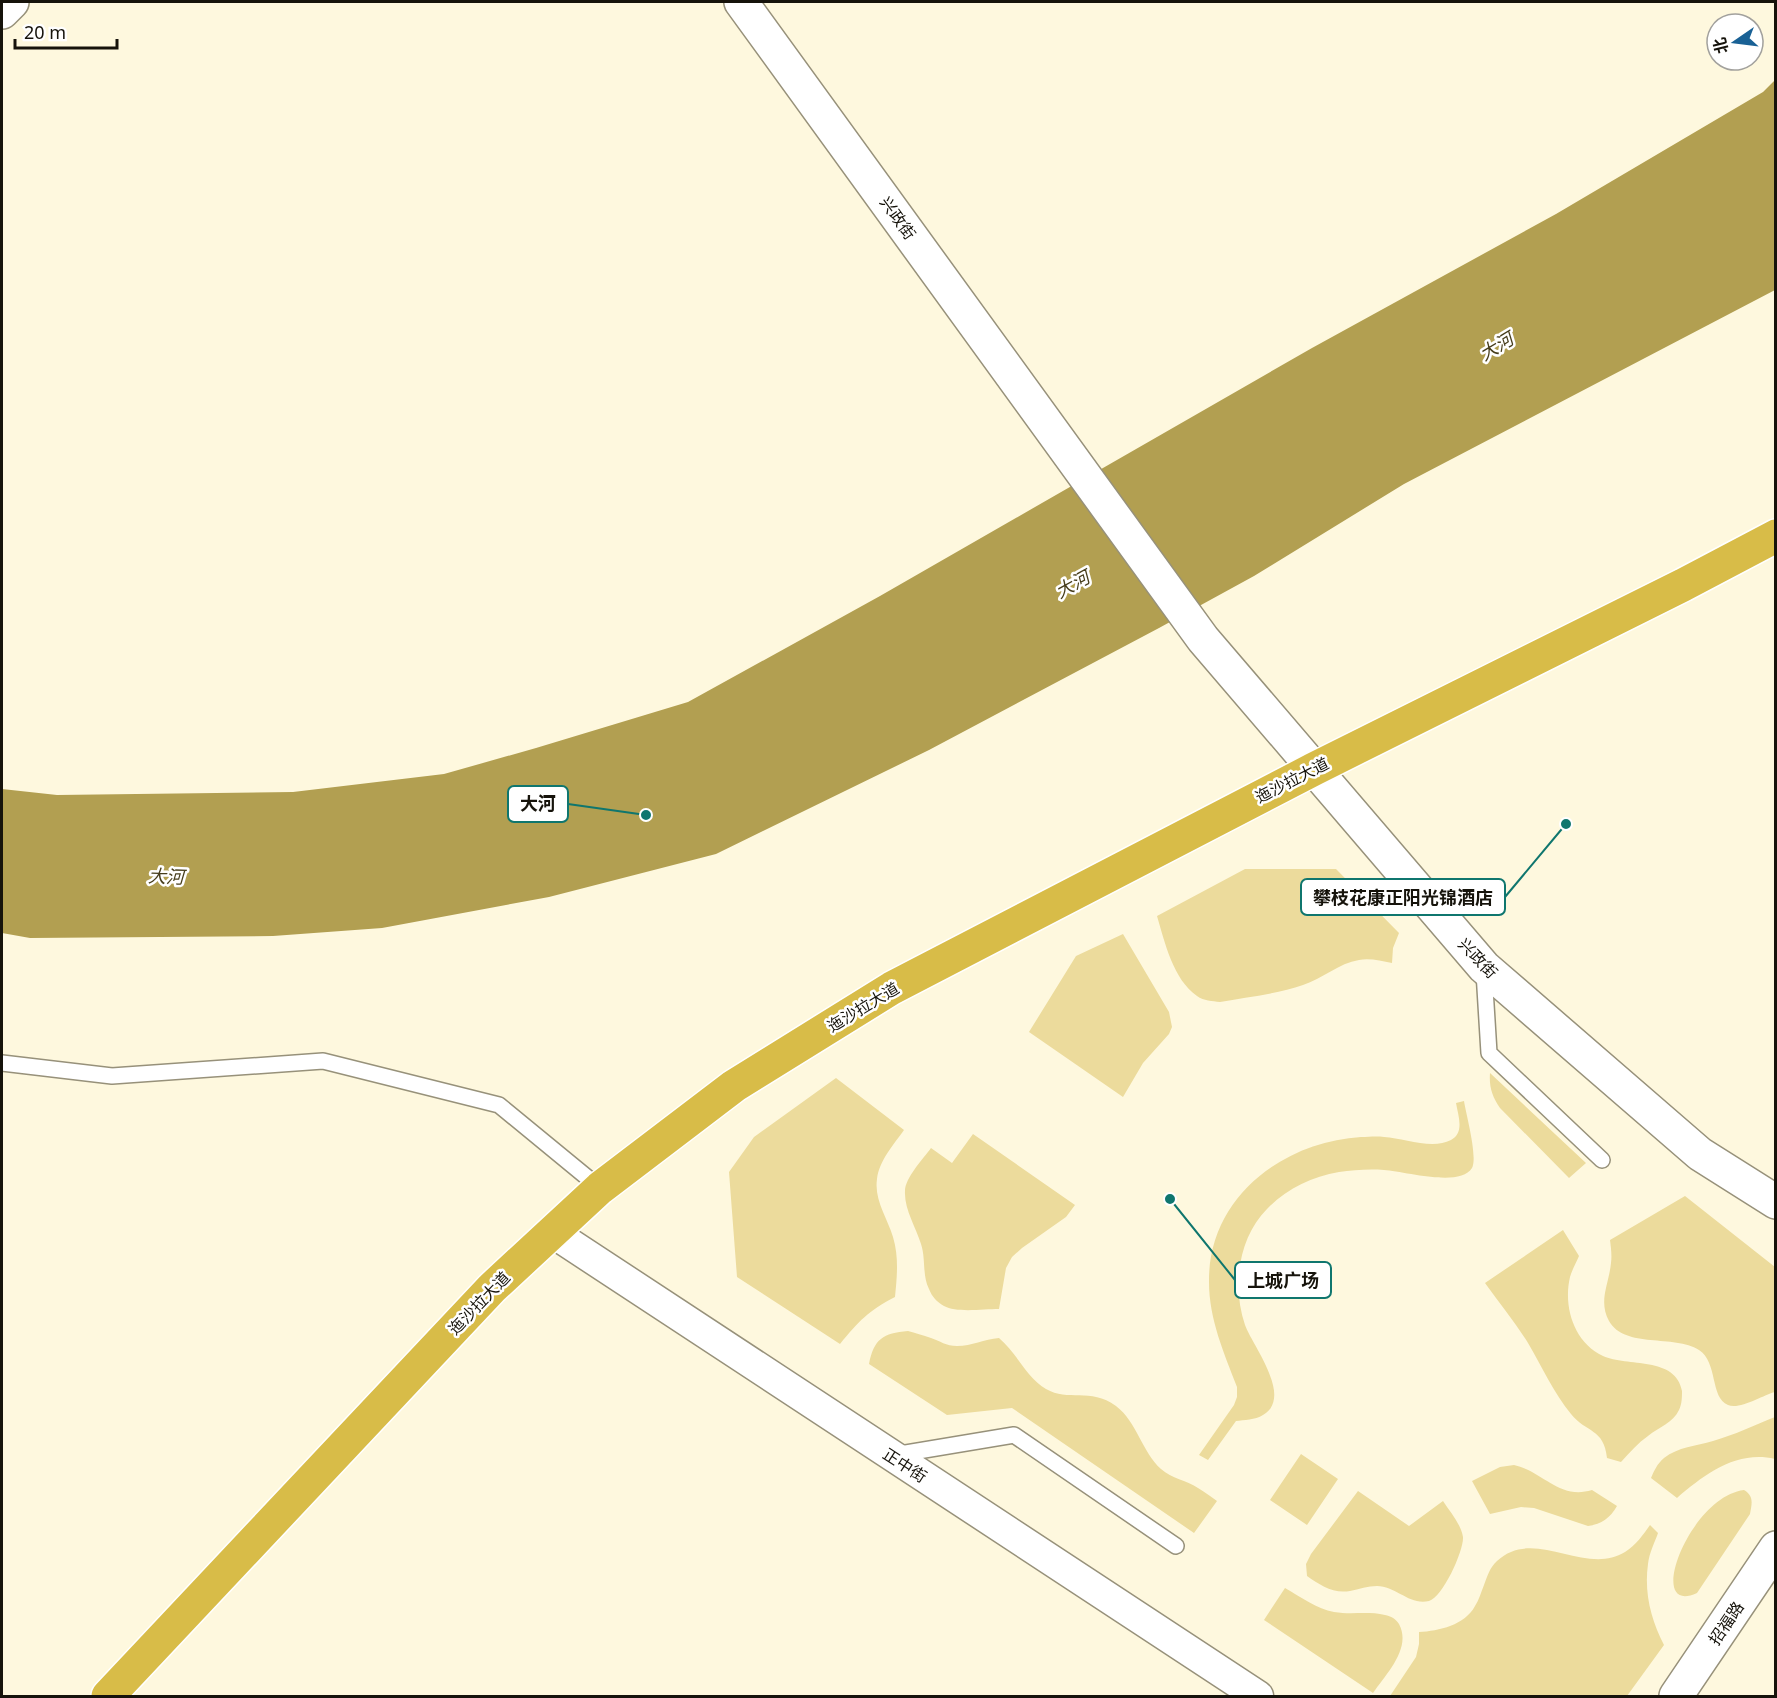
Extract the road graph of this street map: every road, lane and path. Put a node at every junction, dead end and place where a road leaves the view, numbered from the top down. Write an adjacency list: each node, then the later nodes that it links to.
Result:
1 (12, 2): 3 (street)
2 (741, 2): 5 (street, 兴政街)
3 (2, 12)
4 (1776, 536): 5 (highway, 迤沙拉大道)
5 (1314, 769): 6 (street, 兴政街); 9 (highway, 迤沙拉大道)
6 (1484, 967): 8 (lane); 10 (street, 兴政街)
7 (2, 1063): 9 (lane)
8 (1602, 1160)
9 (600, 1188): 11 (highway, 迤沙拉大道)
10 (1776, 1202)
11 (552, 1232): 12 (street, 正中街); 15 (highway, 迤沙拉大道)
12 (891, 1455): 13 (lane); 16 (street, 正中街)
13 (1176, 1546)
14 (1776, 1548): 17 (street, 招福路)
15 (108, 1696)
16 (1258, 1696)
17 (1676, 1696)

